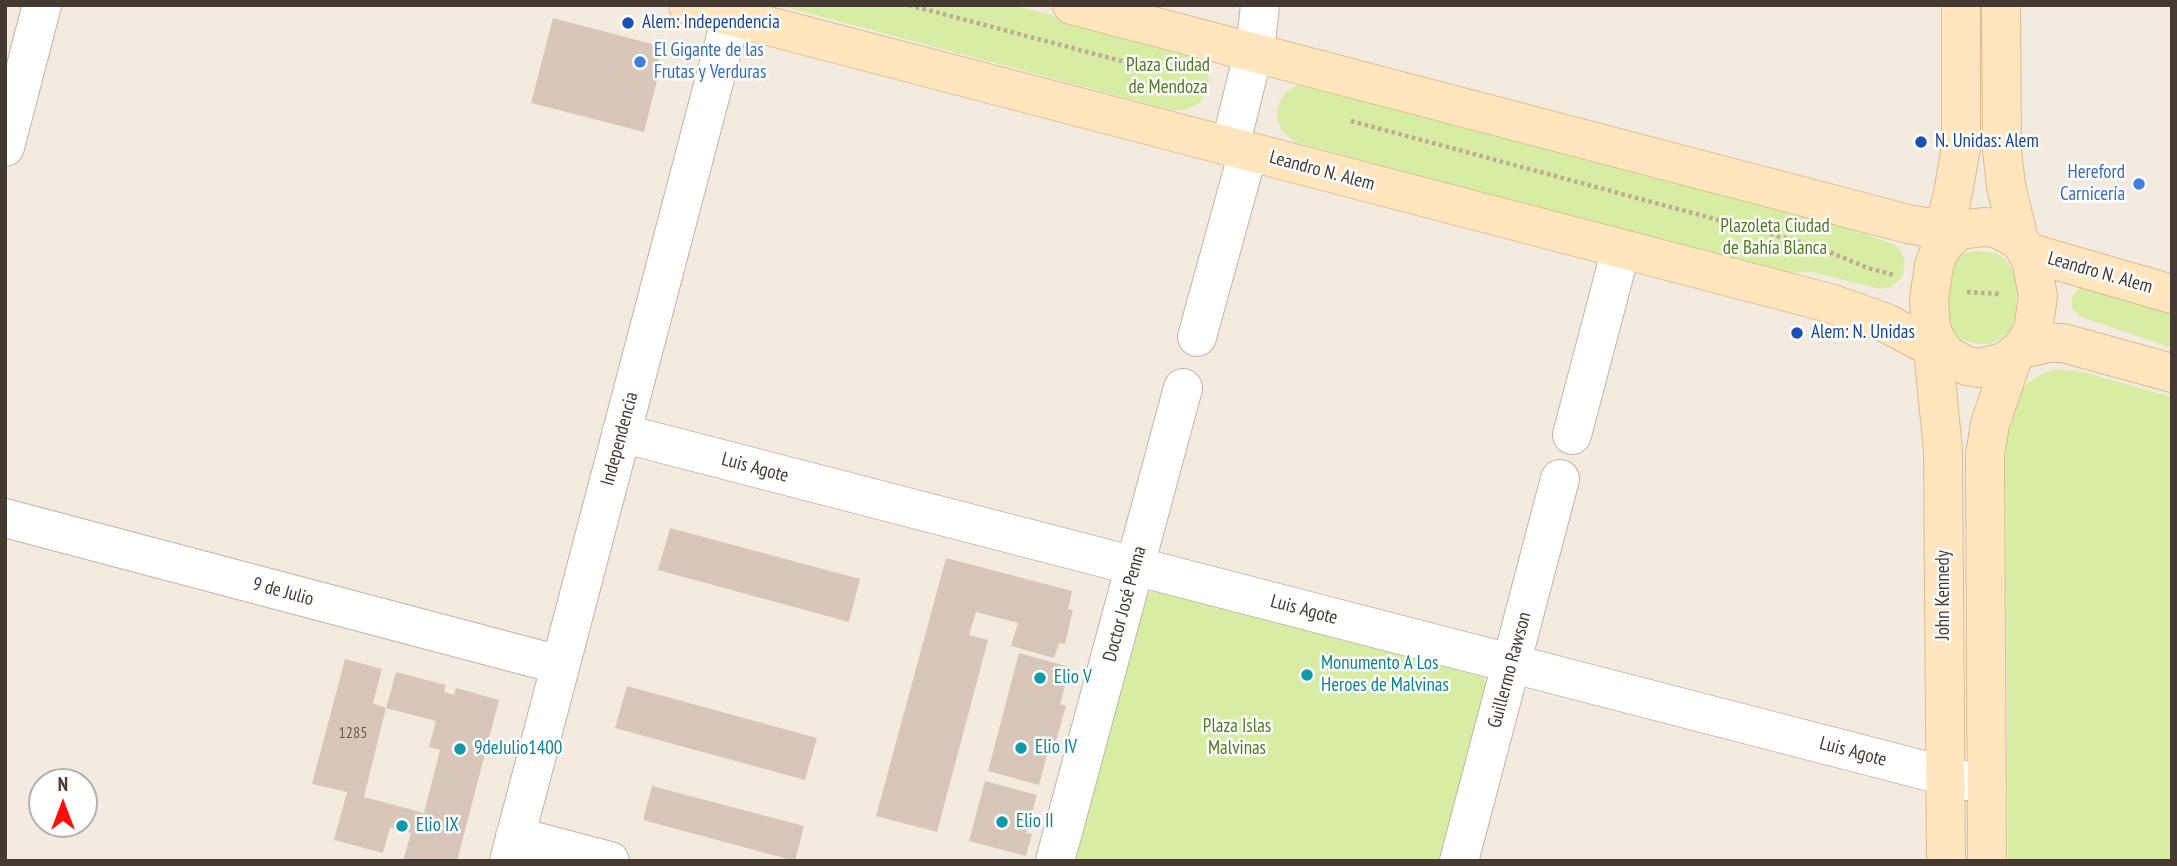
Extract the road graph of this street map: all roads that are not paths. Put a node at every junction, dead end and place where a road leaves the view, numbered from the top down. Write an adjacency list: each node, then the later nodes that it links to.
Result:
1 (42, 5): 9 (street)
2 (688, 5): 7 (main road, Leandro N. Alem)
3 (1072, 5): 8 (main road, Leandro N. Alem)
4 (1260, 5): 8 (street)
5 (1961, 5): 11 (main road)
6 (2001, 5): 12 (main road)
7 (731, 17): 10 (main road, Leandro N. Alem); 20 (street, Independencia)
8 (1253, 52): 10 (street); 11 (main road, Leandro N. Alem)
9 (5, 147)
10 (1239, 149): 13 (main road, Leandro N. Alem); 15 (street)
11 (1948, 238): 12 (main road, Leandro N. Alem); 16 (main road)
12 (2023, 246): 14 (main road, Leandro N. Alem); 17 (main road, Leandro N. Alem)
13 (1621, 249): 16 (main road, Leandro N. Alem); 21 (street)
14 (2172, 294)
15 (1197, 337)
16 (1938, 345): 17 (main road, Leandro N. Alem); 27 (main road, John Kennedy)
17 (2017, 353): 18 (main road, Leandro N. Alem); 28 (main road)
18 (2172, 373)
19 (1183, 388): 24 (street, Doctor José Penna)
20 (621, 433): 24 (street, Luis Agote); 26 (street, Independencia)
21 (1572, 435)
22 (1560, 479): 25 (street, Guillermo Rawson)
23 (5, 518): 26 (street, 9 de Julio)
24 (1135, 566): 25 (street, Luis Agote); 31 (street, Doctor José Penna)
25 (1511, 664): 27 (street, Luis Agote); 32 (street, Guillermo Rawson)
26 (560, 665): 29 (street, Independencia)
27 (1945, 776): 28 (street, Luis Agote); 33 (main road, John Kennedy)
28 (1987, 785): 34 (main road)
29 (512, 848): 30 (street)
30 (610, 861)
31 (1055, 861)
32 (1459, 861)
33 (1946, 861)
34 (1987, 861)

